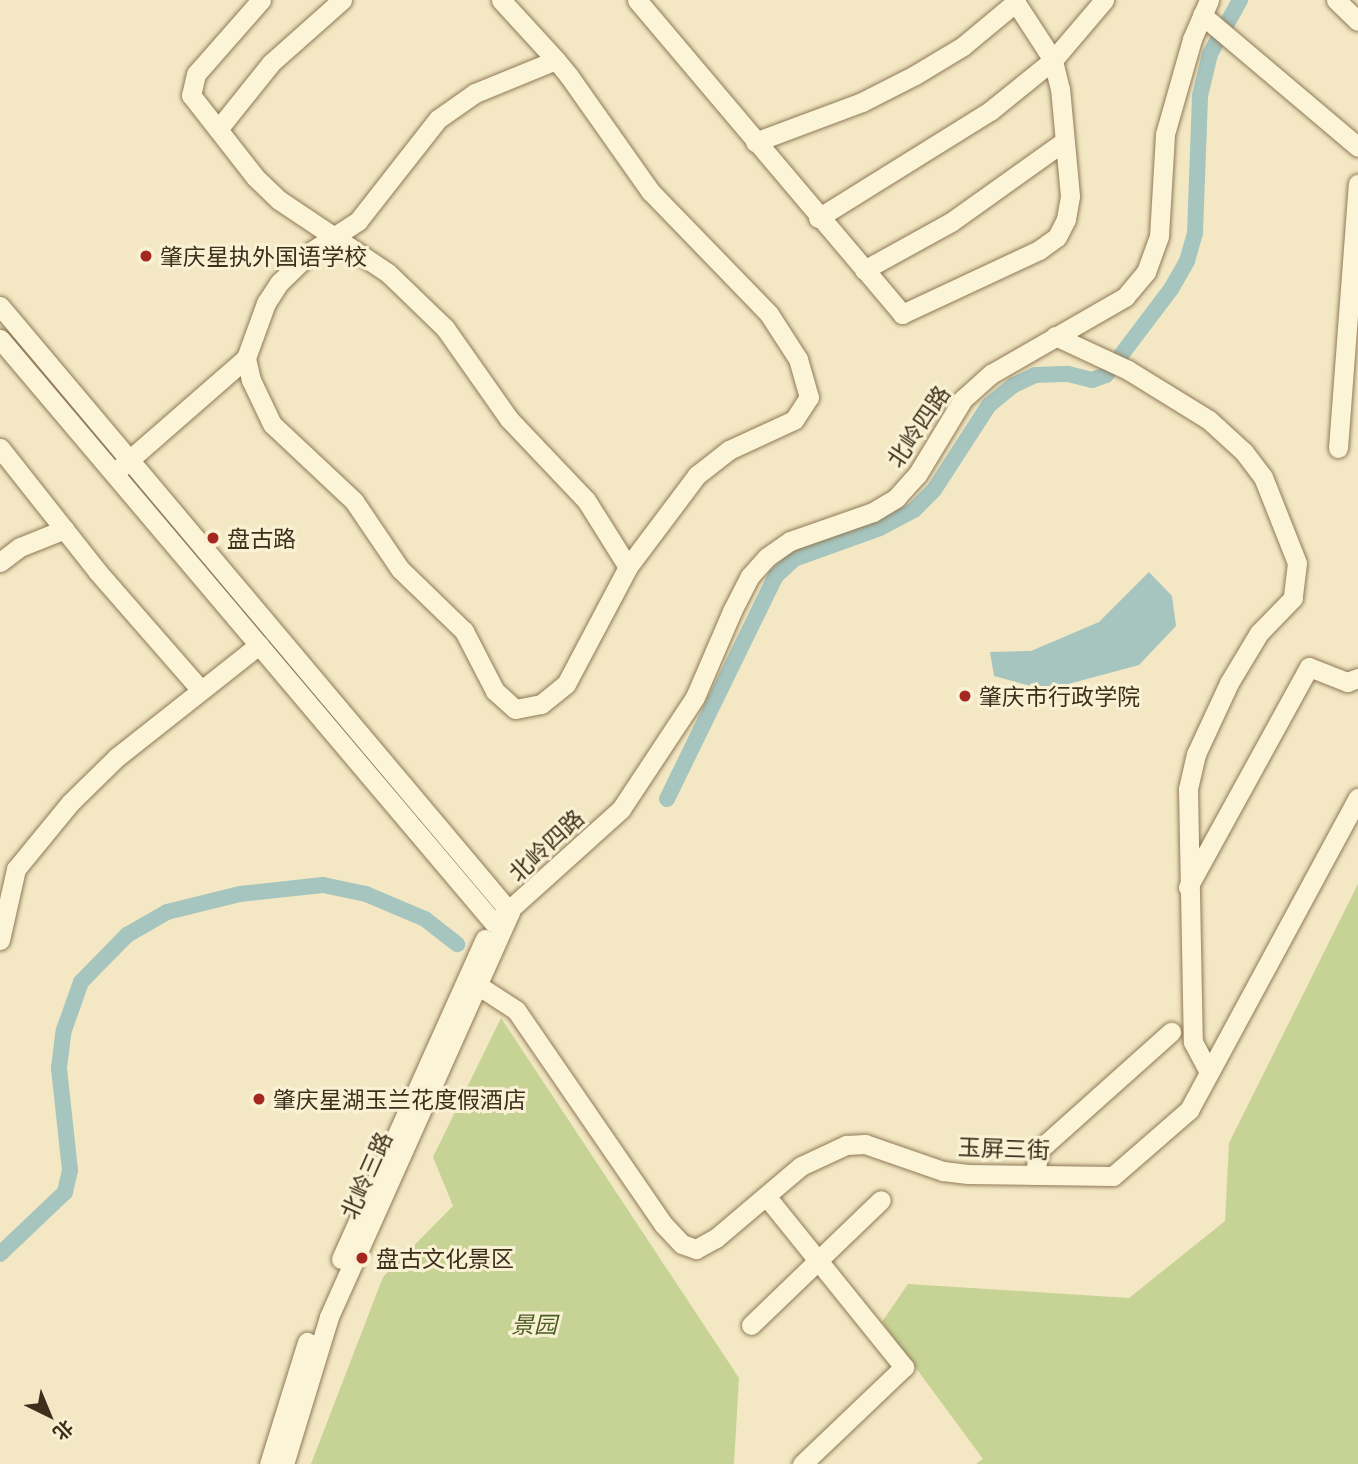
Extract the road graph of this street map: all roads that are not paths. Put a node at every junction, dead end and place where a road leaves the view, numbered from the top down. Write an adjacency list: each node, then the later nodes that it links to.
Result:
1 (261, 0): 12 (street)
2 (342, 0): 12 (street)
3 (501, 0): 10 (street)
4 (637, 0): 13 (street)
5 (1104, 0): 11 (street)
6 (1336, 0): 9 (street)
7 (1015, 1): 11 (street); 13 (street)
8 (1209, 13): 15 (street); 21 (street, 北岭四路)
9 (1358, 21)
10 (556, 60): 18 (street); 30 (street)
11 (1053, 60): 14 (street); 17 (street)
12 (219, 128): 18 (street)
13 (755, 142): 17 (street)
14 (1063, 142): 19 (street); 19 (street)
15 (1358, 147)
16 (1358, 184): 25 (street)
17 (818, 218): 19 (street)
18 (338, 237): 23 (street); 30 (street)
19 (864, 270)
20 (0, 306): 26 (street)
21 (1055, 336): 37 (street); 38 (street, 北岭四路)
22 (0, 339): 27 (street)
23 (246, 358): 26 (street); 30 (street)
24 (0, 448): 28 (street)
25 (1338, 448)
26 (129, 460): 27 (street); 34 (street)
27 (113, 473): 31 (street)
28 (65, 529): 29 (street); 33 (street)
29 (0, 562)
30 (628, 567)
31 (259, 645): 33 (street); 35 (street)
32 (1358, 678): 37 (street)
33 (200, 689): 40 (street)
34 (336, 705): 35 (street); 38 (street)
35 (320, 718): 39 (street)
36 (1358, 798): 43 (street, 玉屏三街)
37 (1188, 887): 43 (street)
38 (510, 912): 39 (street, 北岭四路); 41 (street, 北岭三路)
39 (493, 922): 49 (street, 北岭三路)
40 (0, 940)
41 (479, 986): 45 (street, 玉屏三街); 50 (street, 北岭三路)
42 (1171, 1032): 44 (street)
43 (1209, 1072): 44 (street, 玉屏三街)
44 (1034, 1175): 45 (street, 玉屏三街)
45 (766, 1196): 47 (street)
46 (881, 1200): 47 (street)
47 (821, 1260): 48 (street); 51 (street)
48 (751, 1325)
49 (269, 1464)
50 (284, 1464)
51 (802, 1464)

